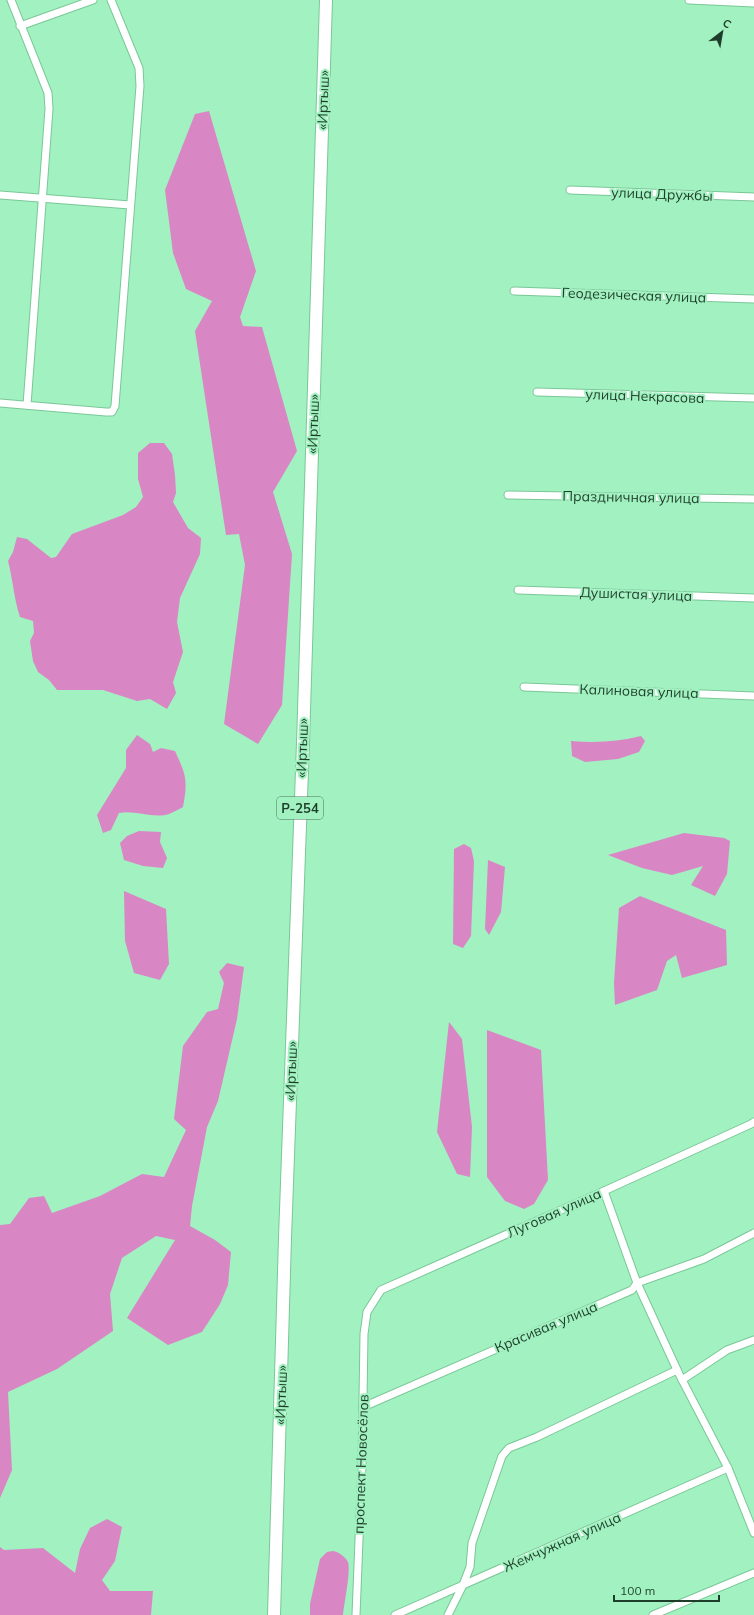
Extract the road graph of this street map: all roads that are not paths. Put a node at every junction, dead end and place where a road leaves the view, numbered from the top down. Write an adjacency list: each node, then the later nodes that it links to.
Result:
1 (11, 0): 7 (street)
2 (93, 0): 7 (street)
3 (111, 0): 12 (street)
4 (326, 0): 38 (highway, «Иртыш» / Р-254)
5 (689, 0): 6 (street)
6 (754, 2)
7 (20, 26): 11 (street)
8 (570, 190): 10 (street, улица Дружбы)
9 (0, 195): 11 (street)
10 (754, 197)
11 (43, 198): 12 (street); 18 (street)
12 (130, 205): 18 (street)
13 (514, 291): 14 (street, Геодезическая улица)
14 (754, 299)
15 (537, 392): 16 (street, улица Некрасова)
16 (754, 398)
17 (0, 403): 18 (street)
18 (27, 405)
19 (508, 495): 20 (street, Праздничная улица)
20 (754, 499)
21 (518, 590): 22 (street, Душистая улица)
22 (754, 598)
23 (524, 687): 24 (street, Калиновая улица)
24 (754, 696)
25 (752, 1123): 26 (street, Луговая улица)
26 (604, 1191): 28 (street); 29 (street, Луговая улица)
27 (754, 1233): 28 (street, Красивая улица)
28 (637, 1283): 31 (street); 33 (street, Красивая улица)
29 (367, 1312): 33 (street, проспект Новосёлов)
30 (754, 1340): 32 (street)
31 (677, 1370): 32 (street); 37 (street)
32 (682, 1380): 34 (street)
33 (363, 1407): 39 (street, проспект Новосёлов)
34 (728, 1468): 35 (street); 37 (street, Жемчужная улица)
35 (754, 1533)
36 (754, 1573): 42 (street)
37 (463, 1585): 40 (street, Жемчужная улица); 41 (street)
38 (274, 1615)
39 (356, 1615)
40 (395, 1615)
41 (448, 1615)
42 (653, 1615)

